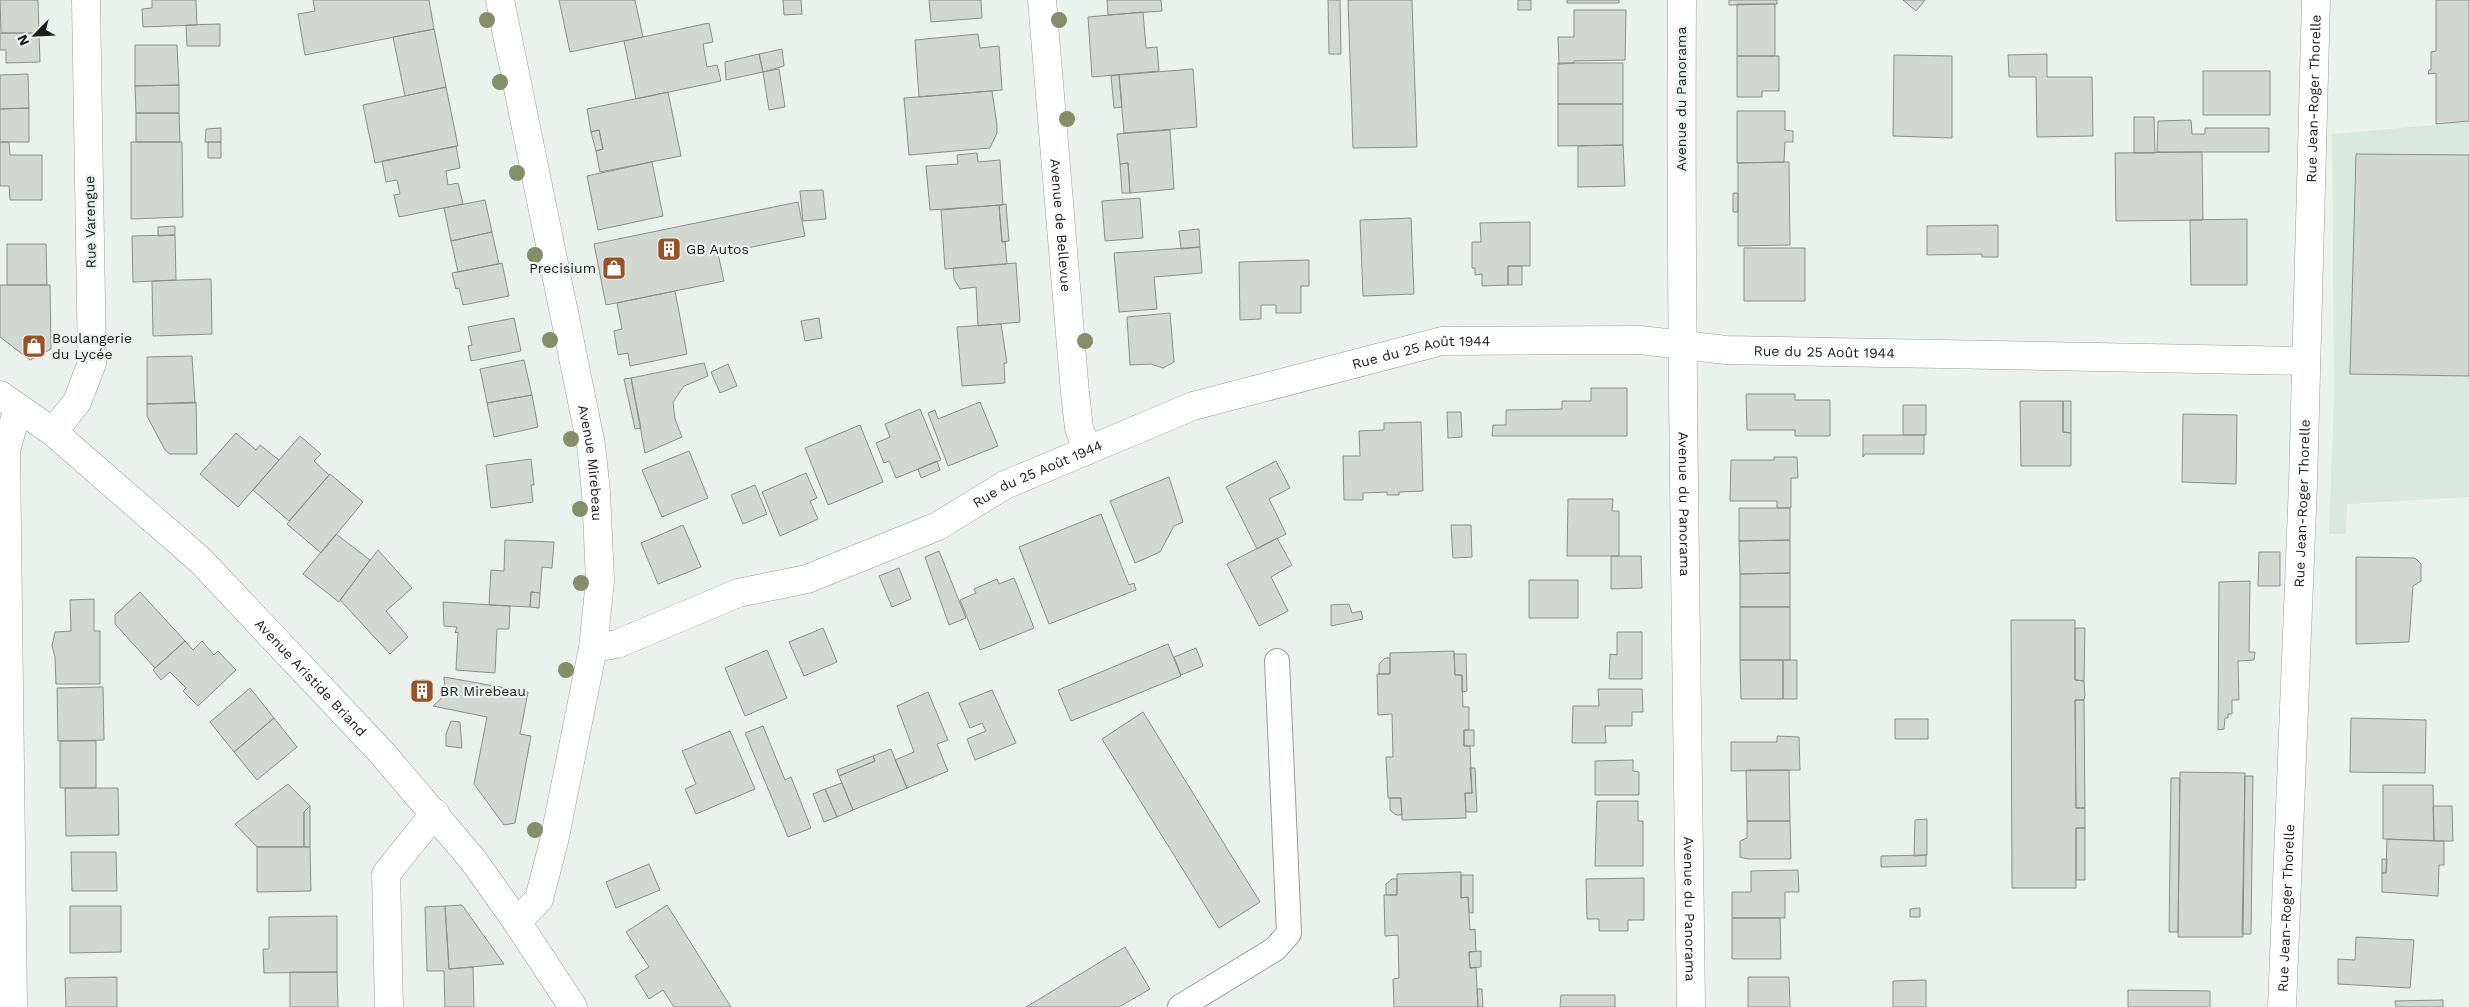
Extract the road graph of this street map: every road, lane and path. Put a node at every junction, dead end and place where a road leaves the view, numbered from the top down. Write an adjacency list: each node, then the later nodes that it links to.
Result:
1 (86, 0): 9 (street, Rue Varengue)
2 (500, 0): 11 (street, Avenue Mirebeau)
3 (1042, 0): 10 (street, Avenue de Bellevue)
4 (1682, 0): 6 (street, Avenue du Panorama)
5 (2316, 0): 7 (street, Rue Jean-Roger Thorelle)
6 (1682, 345): 7 (street, Rue du 25 Août 1944); 10 (street, Rue du 25 Août 1944); 19 (street, Avenue du Panorama)
7 (2306, 361): 20 (street, Rue Jean-Roger Thorelle)
8 (9, 402): 9 (street, Avenue Aristide Briand); 15 (street)
9 (53, 432): 13 (street, Avenue Aristide Briand)
10 (1087, 450): 11 (street, Rue du 25 Août 1944)
11 (592, 648): 14 (street, Avenue Mirebeau)
12 (1277, 661): 18 (lane)
13 (435, 813): 14 (street, Avenue Aristide Briand); 16 (street)
14 (517, 922): 17 (street, Avenue Aristide Briand)
15 (13, 1007)
16 (389, 1007)
17 (573, 1007)
18 (1180, 1007)
19 (1691, 1007)
20 (2282, 1007)

